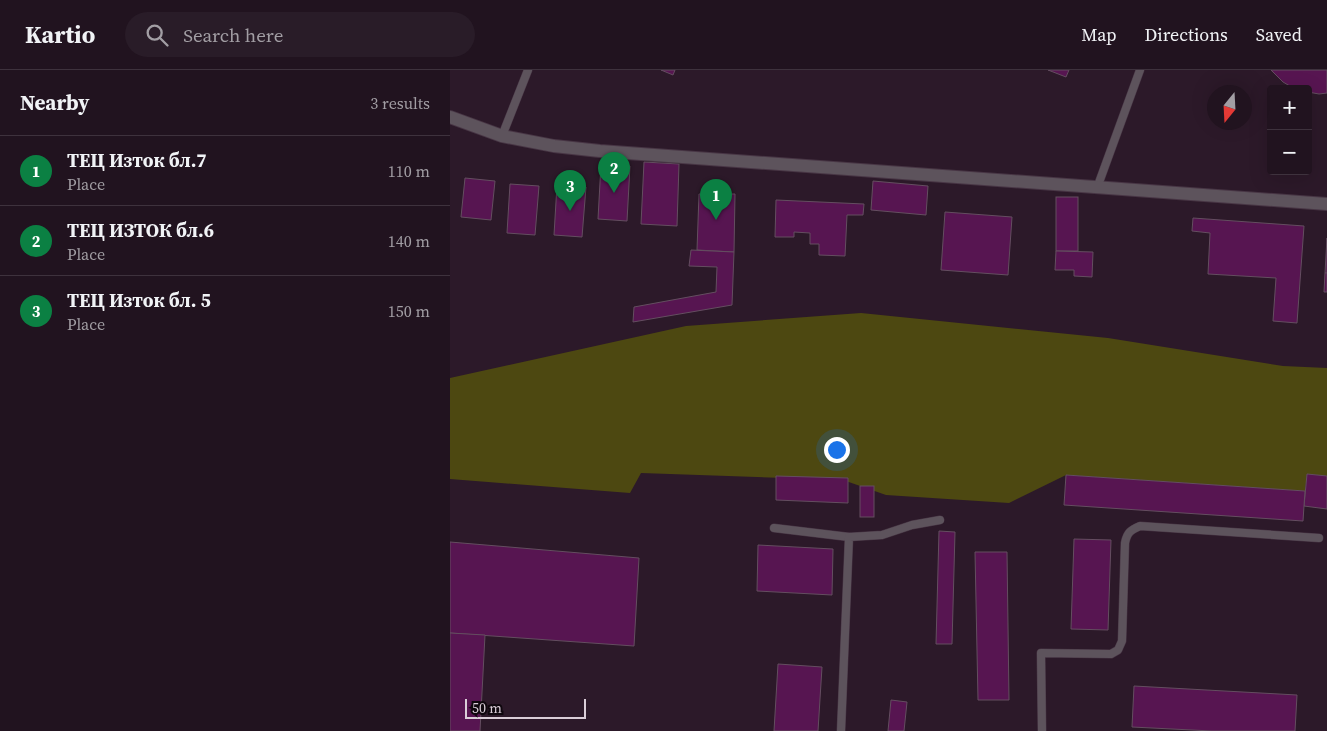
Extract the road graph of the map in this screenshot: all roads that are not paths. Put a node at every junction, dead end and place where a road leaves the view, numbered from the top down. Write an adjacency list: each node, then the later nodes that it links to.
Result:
1 (528, 70): 4 (lane)
2 (1140, 70): 5 (lane)
3 (450, 118): 4 (street)
4 (502, 136): 5 (street)
5 (1097, 188): 6 (street)
6 (1327, 204)
7 (940, 520): 9 (lane)
8 (774, 528): 9 (lane)
9 (849, 537): 11 (lane)
10 (1319, 538): 12 (lane)
11 (841, 731)
12 (1042, 731)

